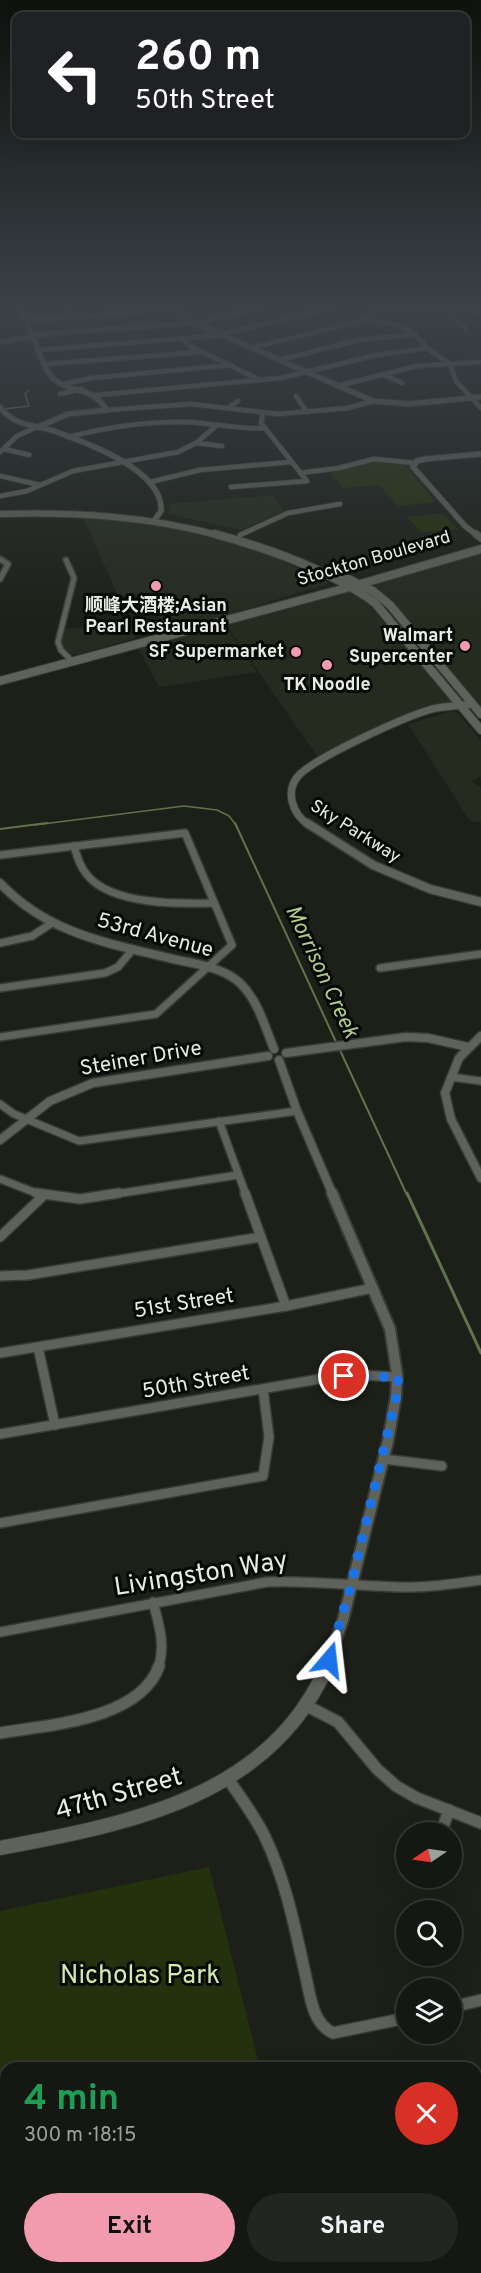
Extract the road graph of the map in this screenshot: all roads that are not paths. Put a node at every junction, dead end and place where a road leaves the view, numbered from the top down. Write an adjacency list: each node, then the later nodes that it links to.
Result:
1 (9, 415): 5 (street)
2 (65, 415): 5 (street)
3 (262, 415): 6 (street)
4 (216, 426): 6 (street); 7 (street); 8 (street)
5 (37, 427): 7 (street); 10 (street)
6 (265, 428): 14 (street)
7 (68, 437): 13 (street)
8 (196, 443): 9 (street); 13 (street)
9 (222, 447)
10 (2, 451): 12 (street)
11 (481, 453): 15 (street)
12 (29, 455)
13 (125, 461): 18 (street); 19 (street)
14 (291, 462): 16 (street); 18 (street)
15 (415, 463): 16 (street); 27 (street)
16 (300, 473): 20 (street)
17 (0, 476): 19 (street)
18 (150, 482): 24 (street)
19 (40, 485): 21 (street)
20 (231, 487)
21 (0, 496)
22 (340, 504): 26 (street)
23 (0, 512): 24 (main road)
24 (156, 519): 25 (main road); 26 (main road)
25 (205, 530): 26 (main road); 28 (main road)
26 (240, 535): 33 (main road)
27 (481, 538)
28 (256, 545): 33 (main road); 35 (main road)
29 (481, 545): 35 (main road, Stockton Boulevard)
30 (481, 549): 35 (main road, Stockton Boulevard)
31 (0, 560): 34 (street)
32 (66, 560): 38 (street)
33 (306, 560): 35 (main road)
34 (0, 579)
35 (351, 584): 36 (main road); 36 (main road); 37 (main road, Stockton Boulevard)
36 (412, 638): 41 (main road); 42 (main road)
37 (151, 640): 38 (main road, Stockton Boulevard); 39 (main road, Stockton Boulevard)
38 (72, 661): 39 (main road); 40 (main road, Stockton Boulevard)
39 (33, 676): 40 (main road, Stockton Boulevard)
40 (0, 683)
41 (473, 704): 42 (street, Sky Parkway); 43 (main road)
42 (460, 705): 44 (main road); 49 (street, Sky Parkway)
43 (481, 714)
44 (481, 730)
45 (74, 846): 46 (street); 50 (street); 50 (street)
46 (0, 855)
47 (0, 883): 48 (street, 53rd Avenue)
48 (4, 893): 51 (street, 53rd Avenue)
49 (481, 902)
50 (214, 903): 55 (street)
51 (52, 923): 52 (street); 53 (street, 53rd Avenue)
52 (0, 943)
53 (133, 949): 55 (street, 53rd Avenue); 57 (street)
54 (481, 954): 56 (street)
55 (207, 967): 58 (street); 61 (street, 53rd Avenue)
56 (380, 968)
57 (0, 988)
58 (0, 1036)
59 (481, 1036): 60 (street)
60 (468, 1047): 62 (street); 63 (street)
61 (271, 1053): 62 (street); 67 (street, Steiner Drive)
62 (282, 1057): 66 (street)
63 (451, 1077): 64 (street); 71 (street)
64 (481, 1081)
65 (0, 1104): 67 (street)
66 (297, 1111): 68 (street); 77 (street)
67 (25, 1119): 68 (street); 69 (street, Steiner Drive)
68 (219, 1121): 70 (street)
69 (0, 1140)
70 (238, 1174): 73 (street); 75 (street)
71 (481, 1178)
72 (0, 1179): 73 (street)
73 (44, 1195): 74 (street)
74 (0, 1237)
75 (261, 1237): 76 (street); 78 (street)
76 (0, 1276)
77 (373, 1288): 78 (street, 51st Street); 81 (street)
78 (286, 1306): 79 (street, 51st Street)
79 (38, 1347): 80 (street, 51st Street); 83 (street)
80 (0, 1353)
81 (398, 1377): 82 (street, 50th Street); 85 (street, 47th Street)
82 (263, 1389): 83 (street, 50th Street); 87 (street)
83 (54, 1425): 84 (street, 50th Street)
84 (0, 1434)
85 (383, 1459): 86 (street); 89 (street, 47th Street)
86 (442, 1466)
87 (0, 1523)
88 (481, 1580): 89 (street, Livingston Way)
89 (351, 1585): 90 (street, Livingston Way); 92 (street, 47th Street)
90 (153, 1602): 91 (street, Livingston Way); 93 (street)
91 (0, 1632)
92 (307, 1706): 94 (street, 47th Street); 95 (street)
93 (0, 1733)
94 (228, 1779): 98 (street, 47th Street); 101 (street)
95 (449, 1810): 96 (street); 97 (street)
96 (445, 1822)
97 (481, 1823)
98 (0, 1848)
99 (481, 2000): 100 (street)
100 (462, 2005)
101 (396, 2020)

